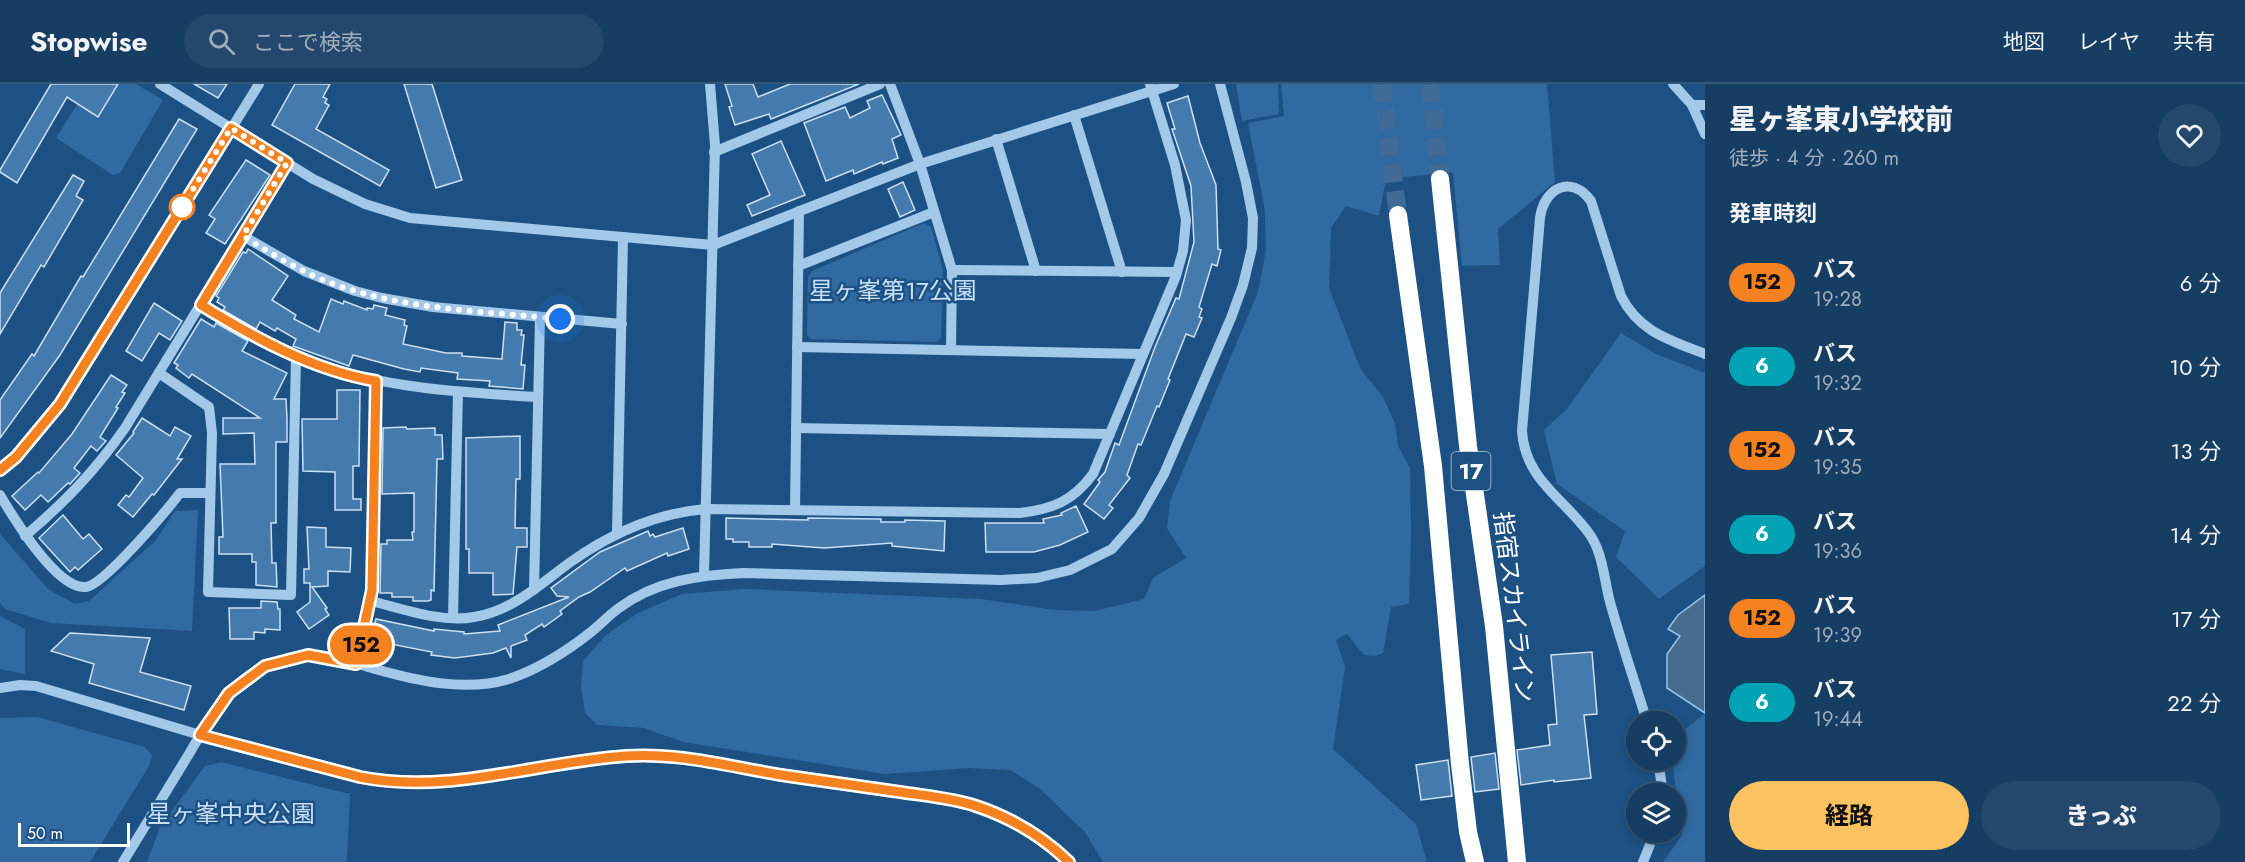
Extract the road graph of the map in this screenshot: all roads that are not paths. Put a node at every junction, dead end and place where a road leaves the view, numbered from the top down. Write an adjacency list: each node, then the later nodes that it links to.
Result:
1 (160, 84): 13 (street)
2 (259, 84): 13 (street)
3 (710, 84): 16 (street)
4 (880, 84): 16 (street)
5 (890, 84): 18 (street)
6 (1174, 84): 9 (street)
7 (1220, 84): 52 (street)
8 (1672, 84): 10 (street)
9 (1151, 87): 12 (street); 30 (street)
10 (1692, 105): 11 (street); 14 (street)
11 (1705, 105)
12 (1074, 115): 15 (street); 29 (street)
13 (231, 128): 17 (street); 45 (street)
14 (1705, 134)
15 (996, 139): 18 (street); 28 (street)
16 (714, 152): 25 (street)
17 (287, 163): 23 (street); 24 (street)
18 (920, 164): 20 (street); 21 (street)
19 (1440, 179): 64 (highway, 指宿スカイライン / 17)
20 (799, 211): 25 (street); 26 (street)
21 (934, 212): 26 (street); 27 (street)
22 (1398, 215): 63 (highway, 17)
23 (243, 236): 31 (street); 32 (street)
24 (623, 237): 25 (street); 33 (street)
25 (712, 245): 48 (street)
26 (798, 266): 34 (street)
27 (952, 270): 28 (street); 35 (street)
28 (1036, 271): 29 (street)
29 (1122, 272): 30 (street)
30 (1177, 273): 36 (street)
31 (201, 305): 38 (street); 39 (street)
32 (540, 317): 33 (street); 42 (street)
33 (622, 324): 50 (street)
34 (797, 347): 35 (street); 43 (street)
35 (951, 350): 36 (street)
36 (1143, 354): 44 (street)
37 (1705, 354): 58 (street)
38 (296, 356): 40 (street); 46 (street)
39 (159, 373): 46 (street); 51 (street)
40 (376, 381): 41 (street); 54 (street)
41 (458, 392): 42 (street); 55 (street)
42 (538, 397): 53 (street)
43 (796, 428): 44 (street); 49 (street)
44 (1110, 434): 49 (street)
45 (0, 470)
46 (210, 493): 51 (street)
47 (0, 495): 51 (street)
48 (706, 509): 49 (street); 50 (street); 52 (street)
49 (795, 510)
50 (617, 533): 53 (street)
51 (25, 536)
52 (704, 575): 56 (street)
53 (534, 590): 55 (street)
54 (371, 602): 55 (street); 56 (street)
55 (453, 618)
56 (356, 664): 59 (street)
57 (0, 688): 59 (street)
58 (1644, 711)
59 (200, 735): 61 (street); 62 (street)
60 (1651, 843): 65 (street)
61 (123, 862)
62 (1069, 862)
63 (1475, 862)
64 (1517, 862)
65 (1643, 862)

